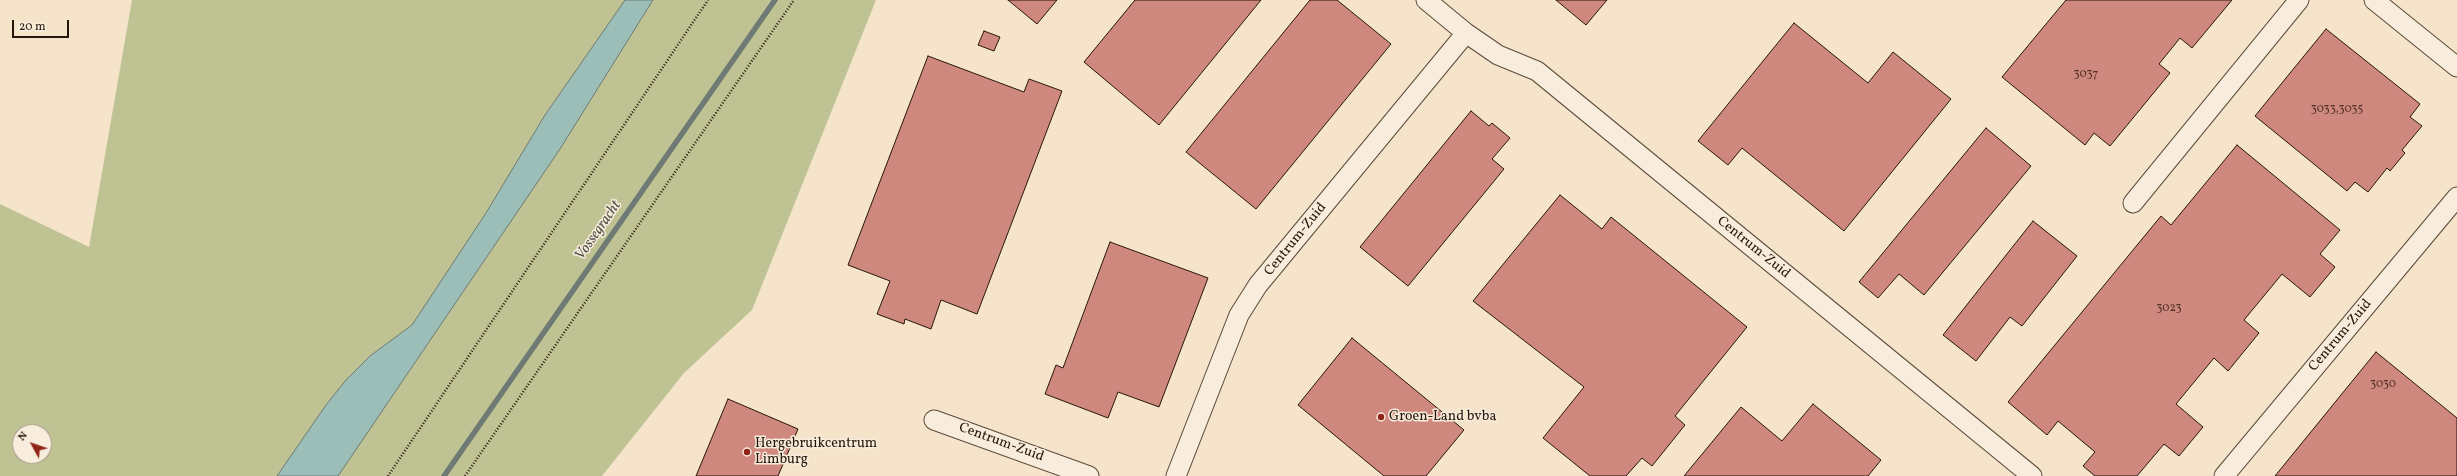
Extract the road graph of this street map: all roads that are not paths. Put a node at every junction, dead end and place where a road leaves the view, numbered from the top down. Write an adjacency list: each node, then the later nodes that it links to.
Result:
1 (1426, 0): 4 (street, Centrum-Zuid)
2 (2299, 0): 7 (street)
3 (2374, 0): 5 (street)
4 (1466, 33): 10 (street, Centrum-Zuid); 11 (street, Centrum-Zuid)
5 (2457, 67)
6 (2457, 196): 12 (street, Centrum-Zuid)
7 (2133, 203)
8 (934, 420): 9 (street, Centrum-Zuid)
9 (1089, 476)
10 (1176, 476)
11 (2032, 476)
12 (2224, 476)

